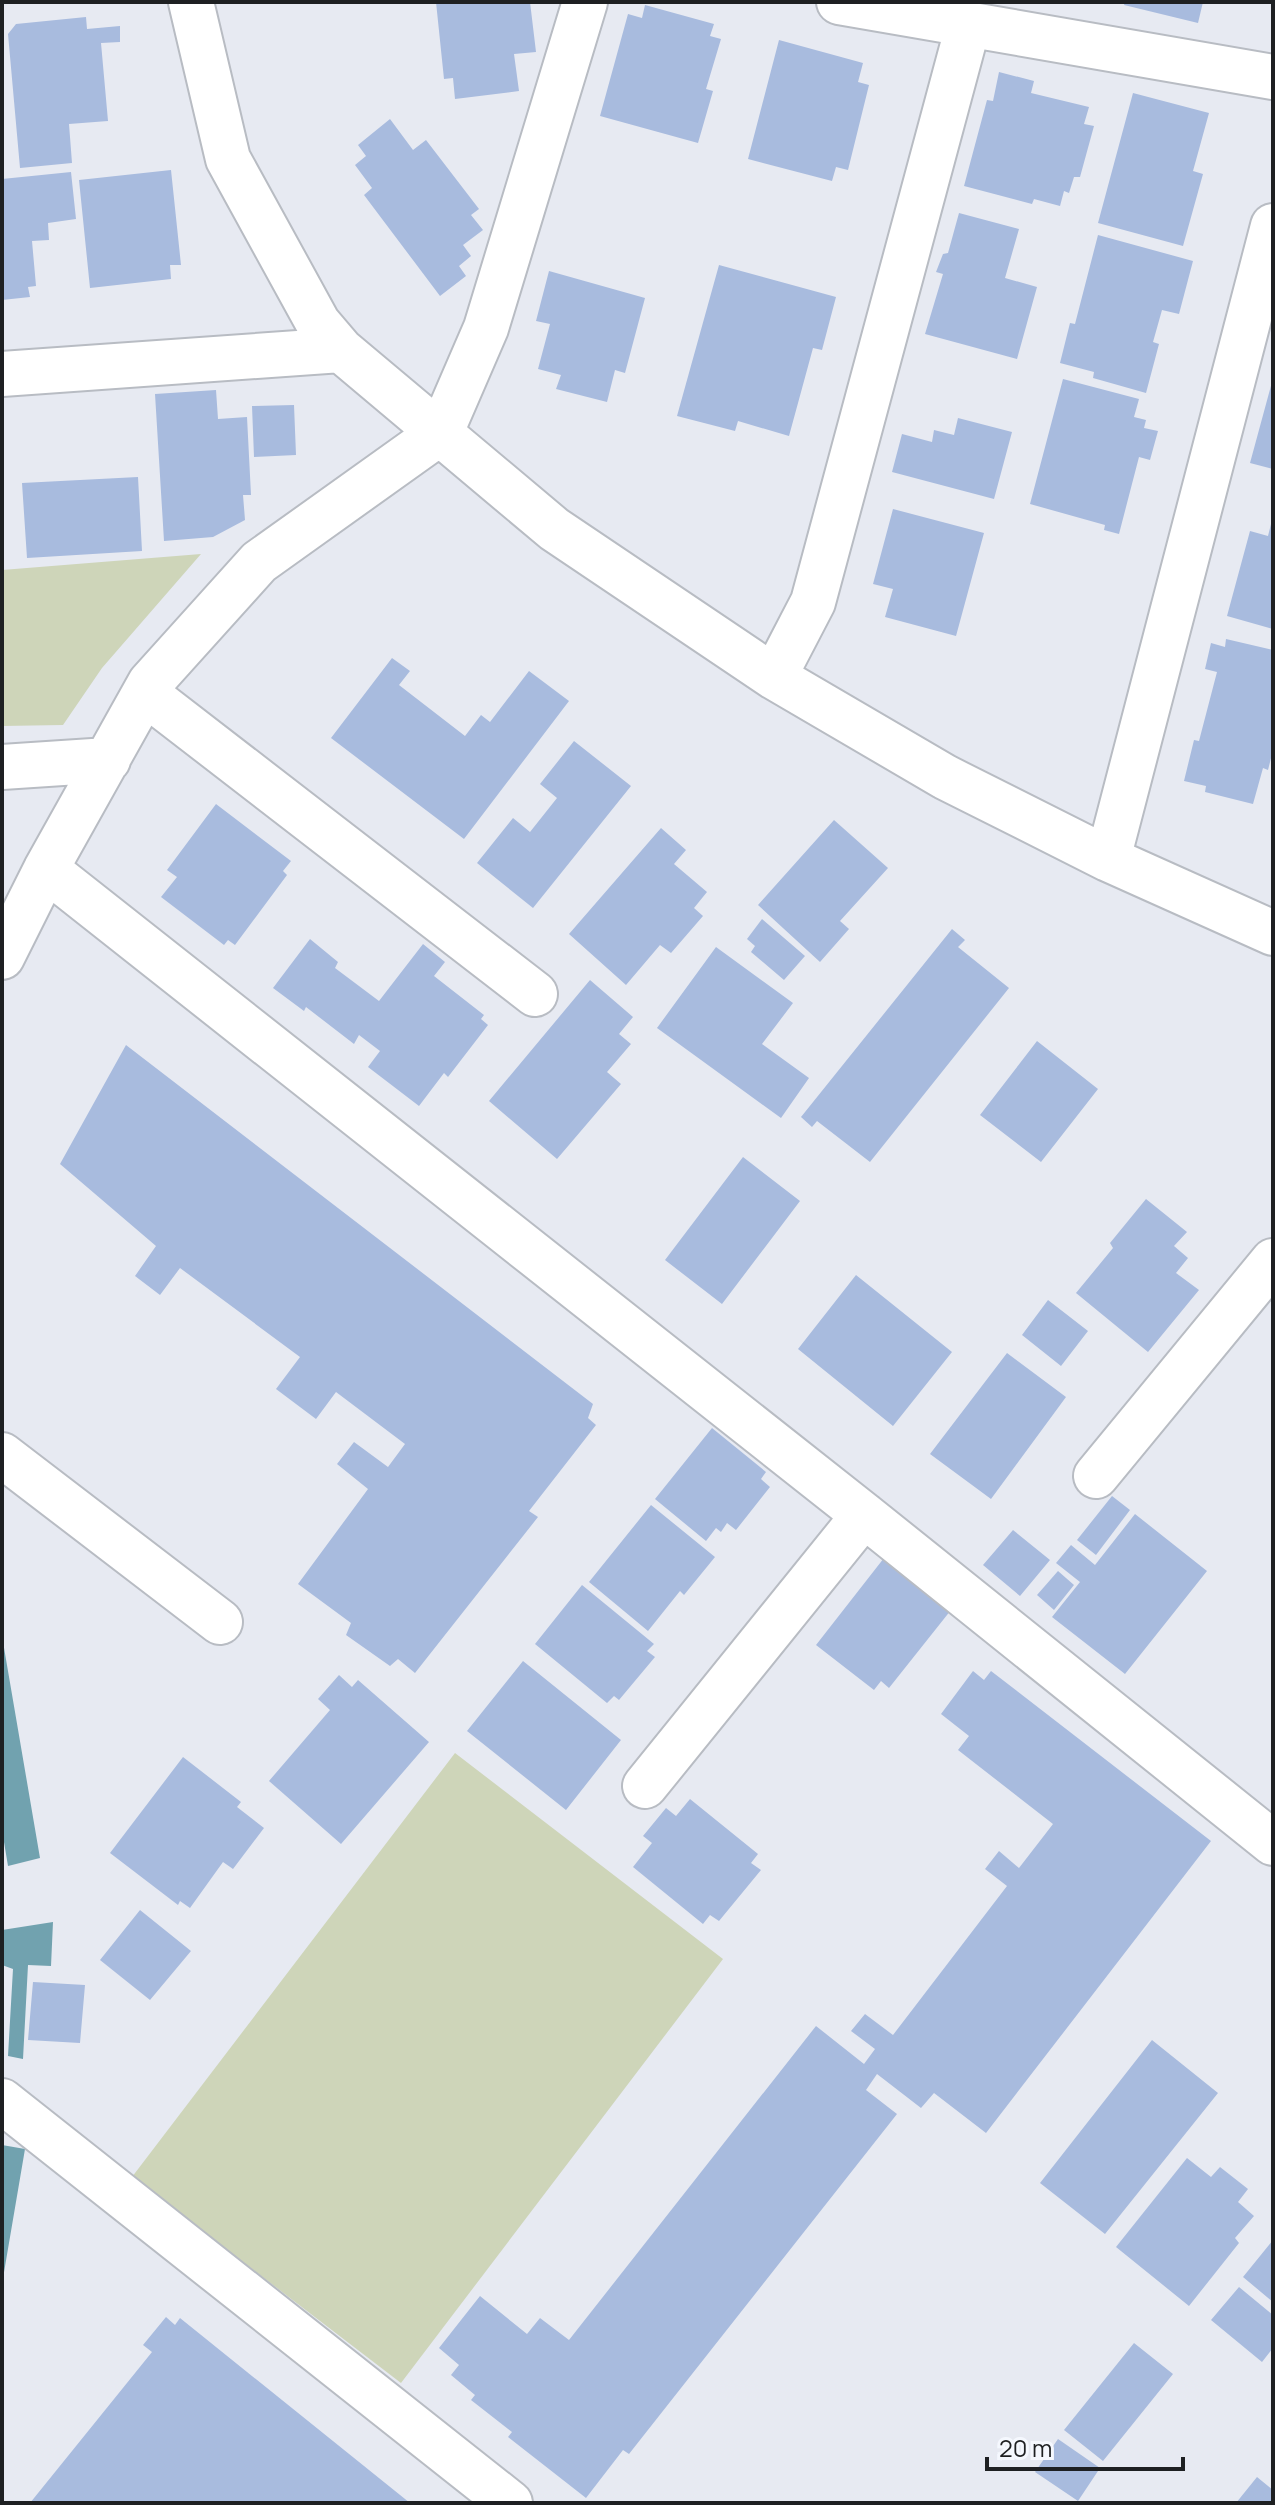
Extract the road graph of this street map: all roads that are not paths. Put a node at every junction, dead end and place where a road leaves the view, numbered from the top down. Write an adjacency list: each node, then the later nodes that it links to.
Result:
1 (191, 2): 7 (street)
2 (585, 2): 9 (street)
3 (839, 2): 4 (street)
4 (968, 26): 5 (street); 10 (street)
5 (1273, 77)
6 (1270, 247): 14 (street)
7 (341, 350): 8 (street); 9 (street)
8 (2, 374)
9 (441, 432): 10 (street); 11 (street)
10 (774, 677): 14 (street)
11 (145, 693): 12 (street); 18 (street)
12 (108, 760): 13 (street); 15 (street)
13 (2, 767)
14 (1108, 859): 16 (street)
15 (46, 869): 17 (street); 22 (street)
16 (1273, 933)
17 (2, 957)
18 (535, 994)
19 (1273, 1261): 21 (street)
20 (2, 1455): 23 (street)
21 (1096, 1476)
22 (864, 1515): 24 (street); 25 (street)
23 (220, 1622)
24 (645, 1786)
25 (1273, 1843)
26 (2, 2101): 27 (street)
27 (510, 2503)

